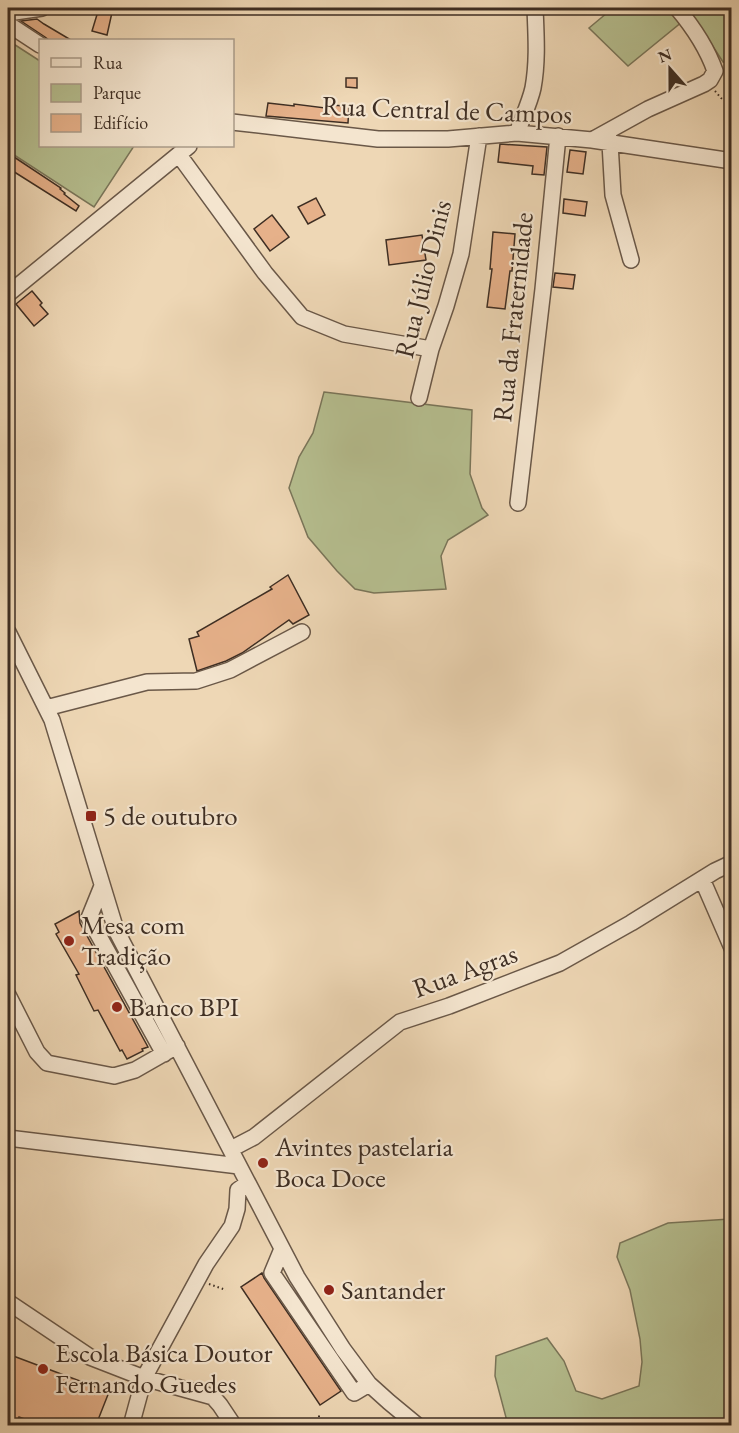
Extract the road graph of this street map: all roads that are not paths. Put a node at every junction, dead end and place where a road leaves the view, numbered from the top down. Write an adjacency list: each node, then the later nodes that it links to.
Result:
1 (42, 8): 4 (street)
2 (535, 8): 8 (street)
3 (677, 8): 11 (street)
4 (8, 13)
5 (8, 24): 6 (street)
6 (39, 44)
7 (234, 122): 9 (street, Rua Central de Campos)
8 (517, 133): 9 (street, Rua Central de Campos); 10 (street, Rua Central de Campos)
9 (479, 136): 16 (street, Rua Júlio Dinis)
10 (558, 136): 11 (street, Rua Central de Campos); 18 (street, Rua da Fraternidade)
11 (609, 137): 13 (street, Rua Central de Campos); 14 (street)
12 (184, 150): 15 (street); 16 (street)
13 (732, 161)
14 (631, 260)
15 (8, 294)
16 (431, 349): 17 (street, Rua Júlio Dinis)
17 (419, 398)
18 (518, 502)
19 (8, 632): 21 (street)
20 (302, 632): 21 (street)
21 (46, 708): 24 (street)
22 (732, 863): 23 (street, Rua Agras)
23 (702, 879): 25 (street); 29 (street, Rua Agras)
24 (102, 886): 27 (street); 27 (street)
25 (732, 948)
26 (8, 994): 27 (street)
27 (170, 1050): 29 (street)
28 (8, 1138): 30 (street)
29 (231, 1149): 30 (street)
30 (239, 1166): 31 (street)
31 (248, 1183): 32 (street); 34 (street)
32 (282, 1249): 35 (street); 35 (street)
33 (8, 1302): 34 (street)
34 (144, 1378): 36 (street); 37 (street)
35 (369, 1384): 38 (street)
36 (131, 1425)
37 (234, 1425)
38 (418, 1425)

